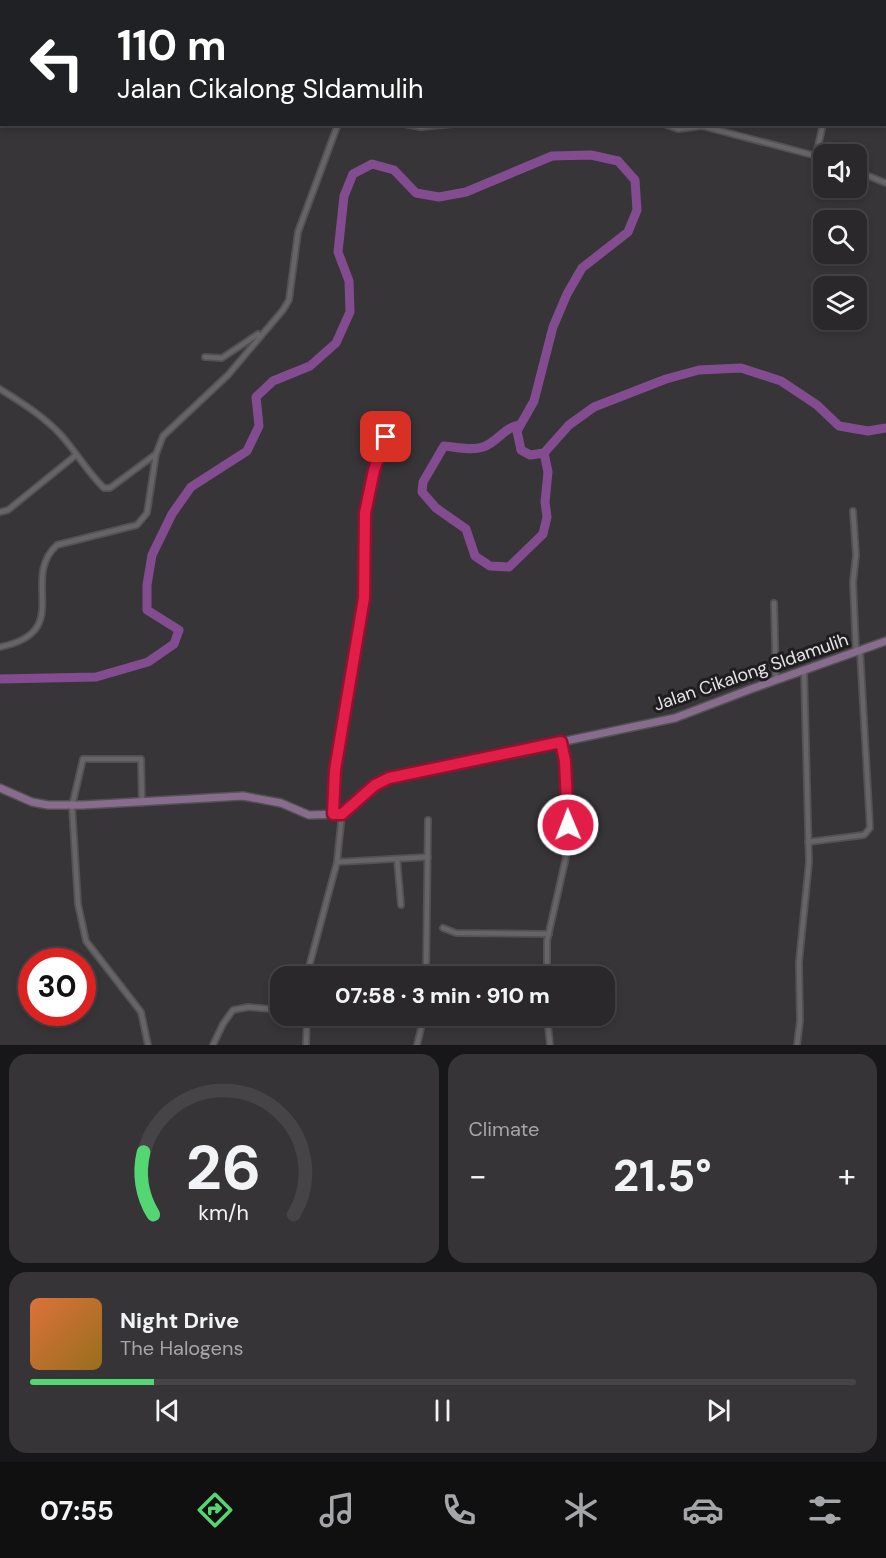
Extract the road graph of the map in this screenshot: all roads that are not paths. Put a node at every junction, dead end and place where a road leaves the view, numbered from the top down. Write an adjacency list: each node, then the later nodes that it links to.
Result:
1 (337, 126): 12 (street)
2 (415, 126): 3 (street)
3 (432, 126)
4 (670, 126): 5 (street)
5 (702, 126)
6 (702, 126): 9 (street)
7 (823, 126): 8 (street)
8 (819, 144)
9 (813, 154)
10 (867, 175): 11 (street)
11 (886, 183)
12 (271, 322): 13 (street); 16 (street)
13 (205, 357)
14 (0, 389): 17 (street)
15 (386, 437): 30 (street)
16 (156, 454): 17 (street); 22 (street)
17 (76, 455): 19 (street)
18 (853, 511): 23 (street)
19 (0, 512)
20 (774, 603): 25 (street)
21 (886, 641): 23 (street, Jalan Cikalong SIdamulih)
22 (0, 647)
23 (858, 651): 24 (street, Jalan Cikalong SIdamulih); 33 (street)
24 (804, 670): 25 (street, Jalan Cikalong SIdamulih); 33 (street)
25 (776, 680): 26 (street, Jalan Cikalong SIdamulih)
26 (561, 742): 31 (street, Jalan Cikalong SIdamulih); 39 (street)
27 (0, 788): 29 (street)
28 (142, 803): 29 (street); 29 (street); 30 (street)
29 (72, 806): 47 (street)
30 (333, 814): 31 (street)
31 (342, 814): 36 (street)
32 (428, 820): 34 (street)
33 (808, 842): 52 (street)
34 (428, 857): 35 (street); 41 (street)
35 (397, 858): 36 (street); 37 (street)
36 (337, 862): 40 (street)
37 (401, 905)
38 (443, 928): 39 (street)
39 (549, 934): 42 (street)
40 (310, 966)
41 (426, 966)
42 (547, 966)
43 (270, 1009): 48 (street)
44 (307, 1026): 49 (street)
45 (422, 1026): 50 (street)
46 (548, 1026): 51 (street)
47 (148, 1045)
48 (213, 1045)
49 (306, 1045)
50 (417, 1045)
51 (550, 1045)
52 (797, 1045)

